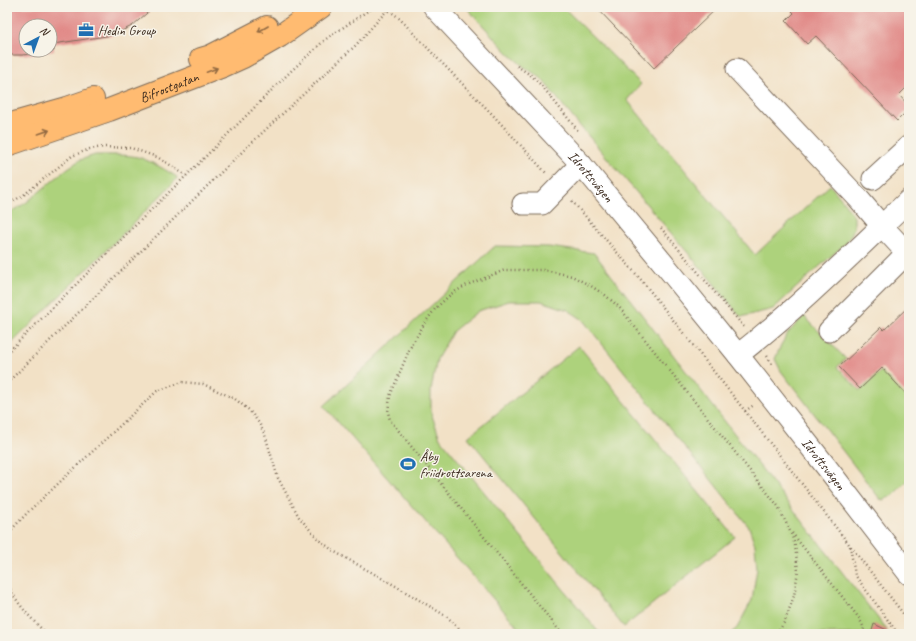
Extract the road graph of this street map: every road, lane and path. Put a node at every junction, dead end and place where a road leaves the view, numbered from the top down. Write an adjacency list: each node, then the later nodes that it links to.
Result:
1 (295, 7): 8 (main road, Bifrostgatan, one-way to 8)
2 (321, 7): 9 (main road, Bifrostgatan, one-way to 2)
3 (366, 7): 6 (path)
4 (434, 7): 11 (street, Idrottsvägen)
5 (389, 8): 6 (path); 14 (path); 22 (path)
6 (369, 10): 12 (path)
7 (737, 69): 18 (street)
8 (7, 126)
9 (7, 145)
10 (909, 146): 13 (street)
11 (581, 164): 14 (street); 21 (street, Idrottsvägen)
12 (186, 176): 17 (path); 20 (path)
13 (873, 179)
14 (559, 187): 15 (street); 25 (path)
15 (523, 204)
16 (907, 204): 18 (street)
17 (7, 205)
18 (882, 226): 19 (street); 21 (street)
19 (829, 331)
20 (7, 354)
21 (738, 355): 26 (street, Idrottsvägen)
22 (7, 382)
23 (790, 531): 31 (path); 32 (path); 33 (path)
24 (7, 536): 30 (path)
25 (850, 546): 28 (path); 34 (path)
26 (909, 574)
27 (7, 582): 29 (path)
28 (909, 622)
29 (47, 634)
30 (465, 634)
31 (562, 634)
32 (777, 634)
33 (862, 634)
34 (898, 634)

